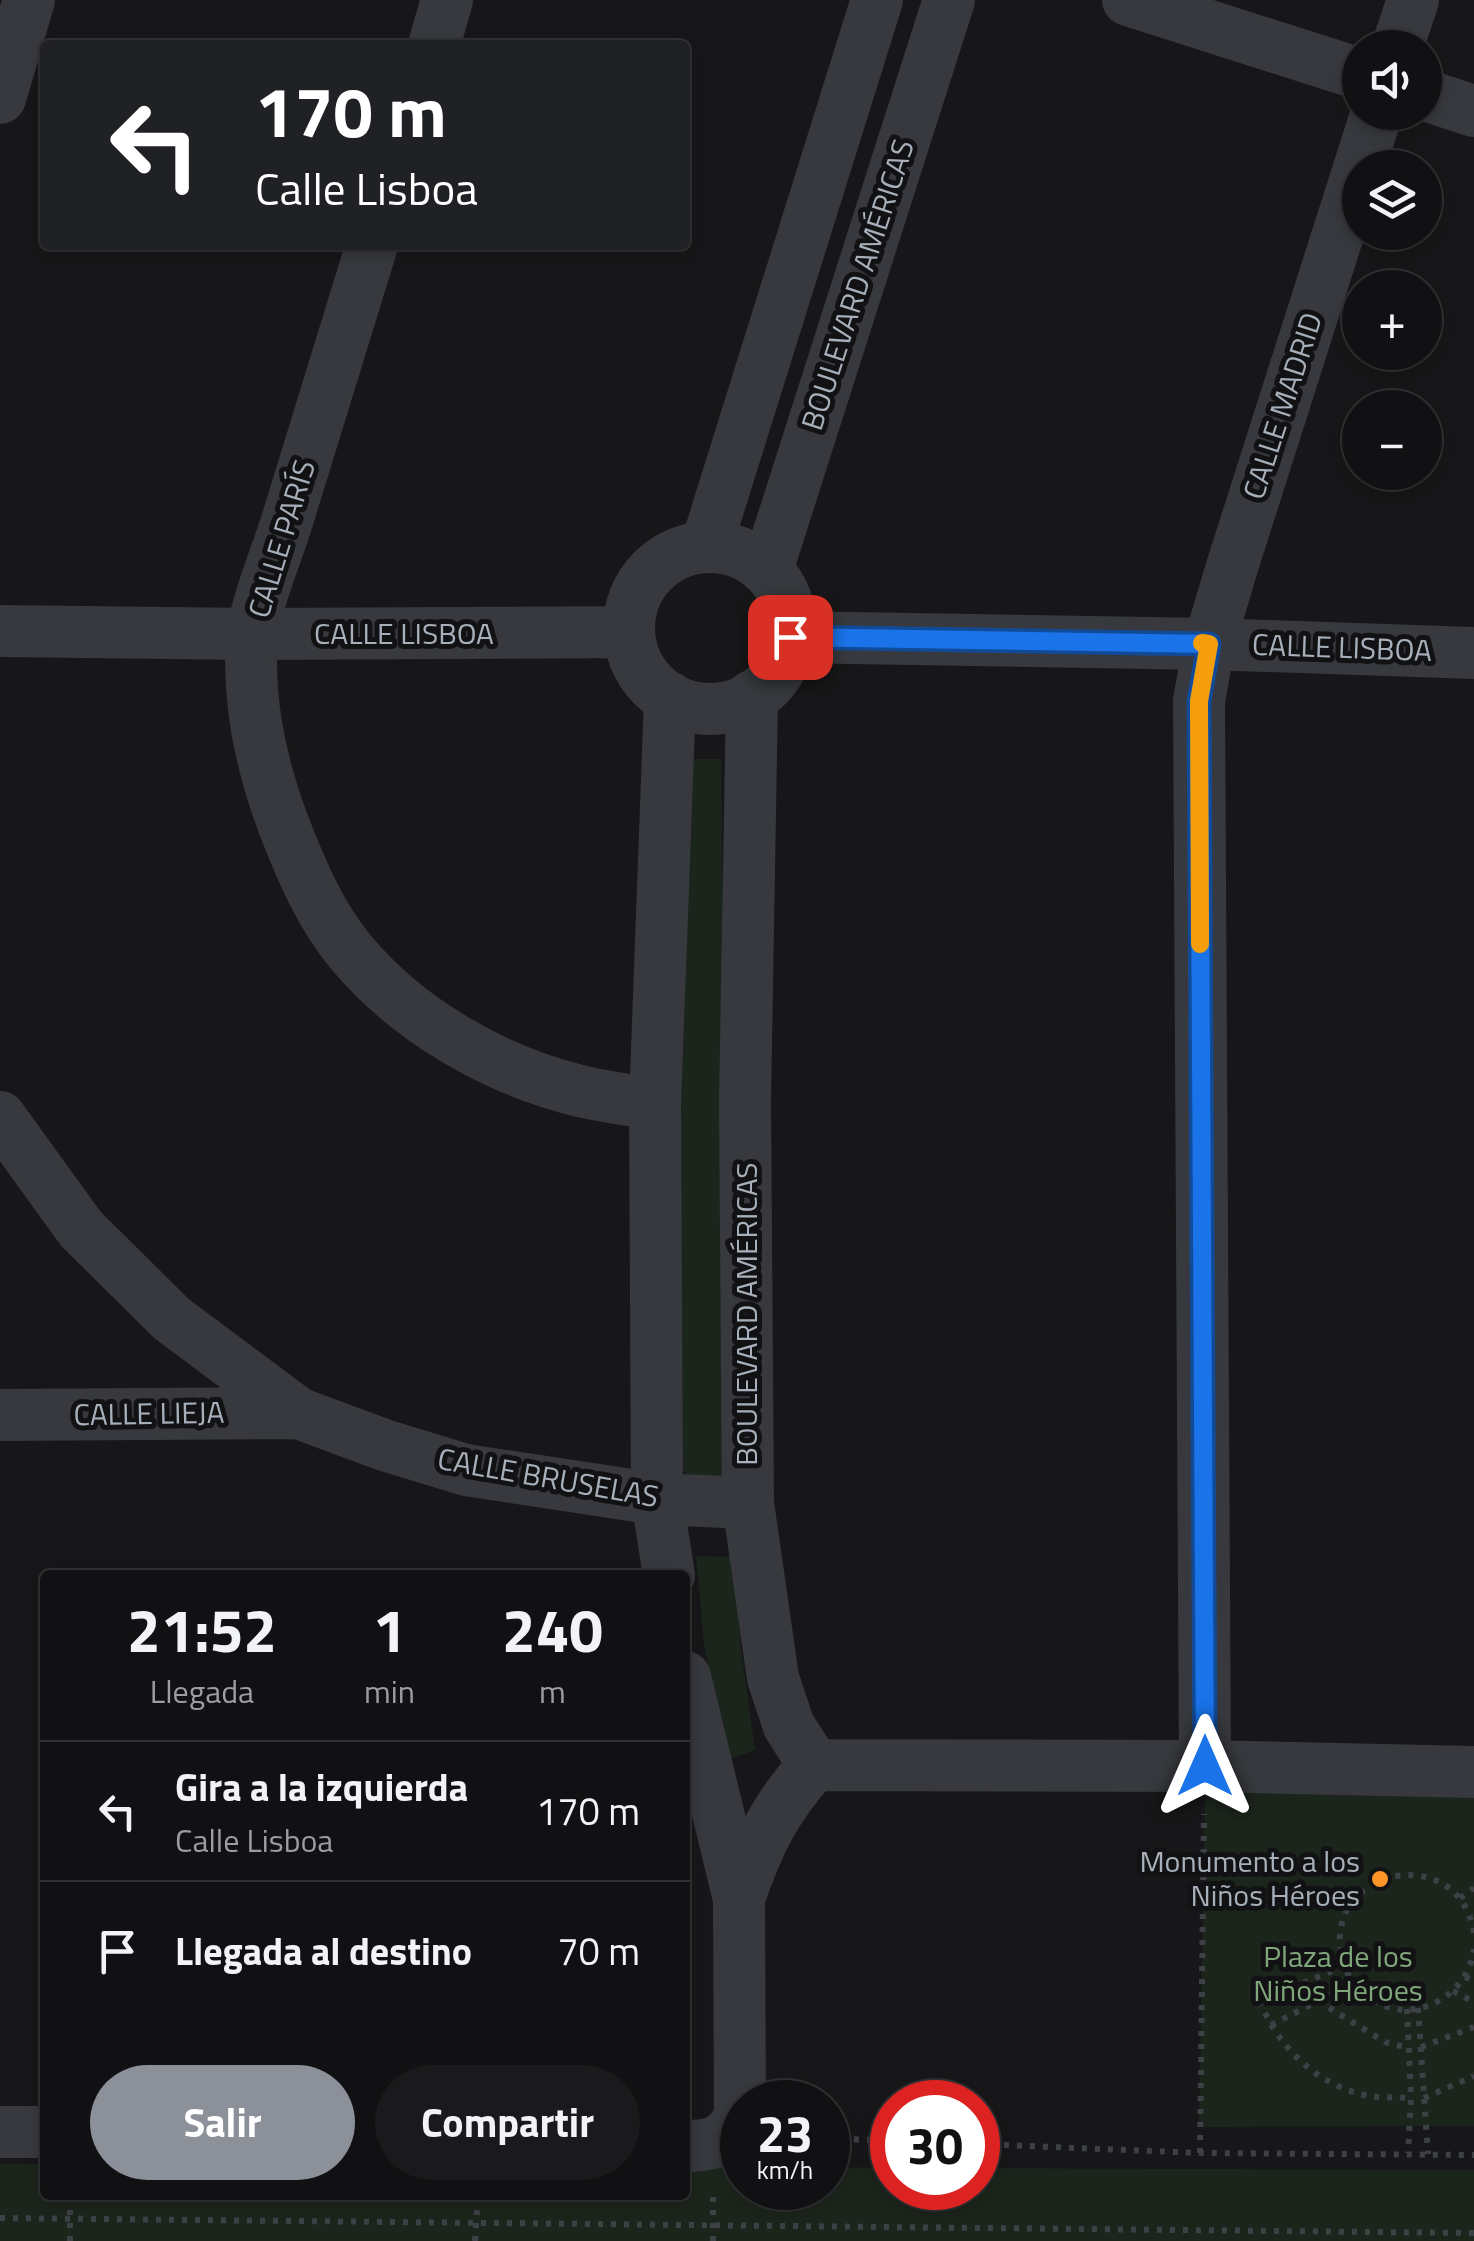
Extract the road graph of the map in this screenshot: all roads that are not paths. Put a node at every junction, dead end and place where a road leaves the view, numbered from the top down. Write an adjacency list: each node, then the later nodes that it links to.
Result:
1 (29, 0): 10 (street)
2 (448, 0): 8 (street)
3 (878, 0): 15 (street)
4 (949, 0): 16 (street, BOULEVARD AMÉRICAS)
5 (1128, 0): 9 (street)
6 (1413, 0): 7 (street)
7 (1404, 30)
8 (436, 40)
9 (1342, 68)
10 (0, 98)
11 (1442, 100): 12 (street)
12 (1474, 110)
13 (1370, 130): 21 (street, CALLE MADRID)
14 (370, 250): 19 (street, CALLE PARÍS)
15 (706, 547): 16 (street); 18 (street)
16 (767, 570): 20 (street)
17 (0, 631): 19 (street, CALLE LISBOA)
18 (628, 632): 19 (street, CALLE LISBOA); 24 (street)
19 (252, 634): 25 (street, CALLE PARÍS)
20 (790, 637): 21 (street, CALLE LISBOA); 23 (street)
21 (1209, 644): 22 (street, CALLE LISBOA); 34 (street, CALLE MADRID)
22 (1474, 653)
23 (752, 696): 24 (street); 30 (street, BOULEVARD AMÉRICAS)
24 (670, 698): 25 (street)
25 (656, 1104): 29 (street)
26 (0, 1117): 27 (street, CALLE BRUSELAS)
27 (298, 1413): 28 (street, CALLE LIEJA); 29 (street, CALLE BRUSELAS)
28 (0, 1416)
29 (657, 1499): 30 (street, CALLE BRUSELAS); 31 (street)
30 (748, 1503): 33 (street, BOULEVARD AMÉRICAS)
31 (667, 1570)
32 (690, 1698): 36 (street)
33 (814, 1765): 34 (street); 36 (street)
34 (1205, 1766): 35 (street)
35 (1474, 1772)
36 (739, 1899): 39 (street)
37 (0, 2132): 38 (street)
38 (40, 2132)
39 (699, 2145)

